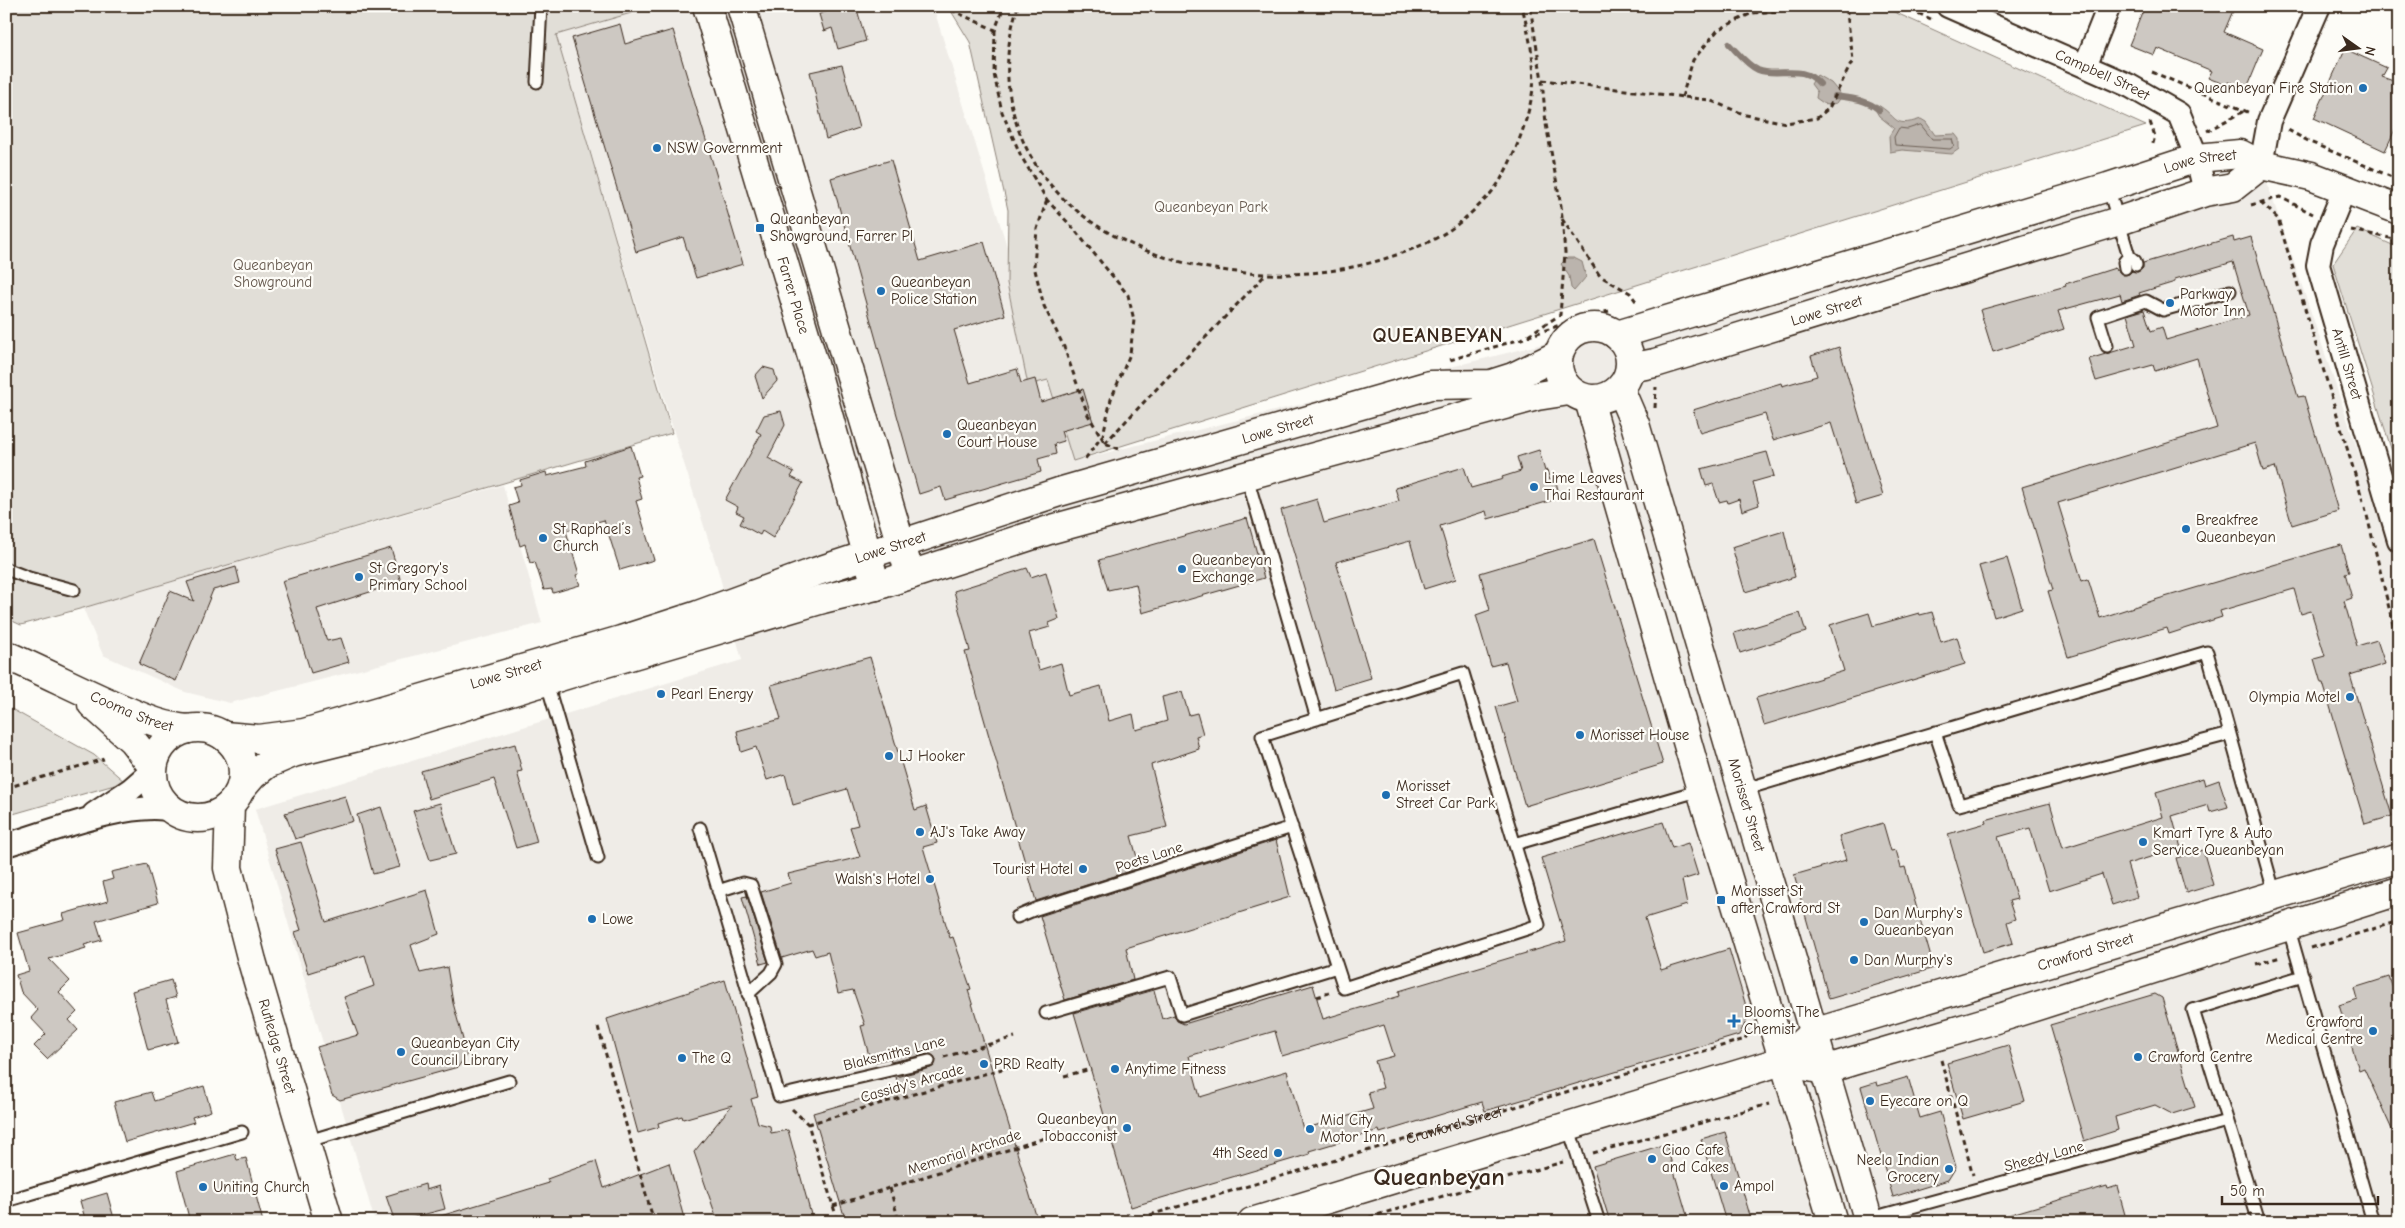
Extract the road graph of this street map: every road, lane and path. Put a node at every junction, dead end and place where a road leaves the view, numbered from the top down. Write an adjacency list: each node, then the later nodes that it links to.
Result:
1 (541, 6): 18 (lane)
2 (707, 6): 26 (main road, Farrer Place)
3 (741, 6): 24 (main road)
4 (943, 6): 14 (path)
5 (1004, 6): 14 (path)
6 (1018, 6): 40 (path)
7 (1522, 6): 40 (path)
8 (1530, 6): 17 (path)
9 (1845, 6): 19 (path); 19 (path)
10 (1902, 6): 13 (path)
11 (2109, 6): 15 (street)
12 (2319, 6): 21 (street)
13 (1943, 14): 15 (street, Campbell Street)
14 (995, 30): 31 (path)
15 (2085, 66): 23 (street, Campbell Street)
16 (2147, 70): 21 (path)
17 (1542, 80): 19 (path); 35 (path)
18 (537, 82)
19 (1682, 97)
20 (2149, 118): 22 (path)
21 (2269, 121): 25 (street); 27 (path)
22 (2150, 154)
23 (2198, 158): 25 (main road, Lowe Street); 28 (main road, Lowe Street); 30 (street, Campbell Street)
24 (787, 165): 26 (main road); 58 (main road)
25 (2261, 165): 29 (main road); 30 (main road, Lowe Street)
26 (756, 174): 59 (main road, Farrer Place)
27 (2399, 180)
28 (2108, 187): 36 (lane); 45 (main road, Lowe Street)
29 (2345, 188): 34 (main road); 37 (street, Antill Street)
30 (2204, 192): 36 (main road, Lowe Street)
31 (1047, 200): 52 (path); 52 (path)
32 (2260, 202): 33 (path); 37 (path); 64 (path)
33 (2242, 207)
34 (2399, 210)
35 (1562, 218): 43 (path); 46 (path)
36 (2119, 221): 39 (lane); 50 (main road, Lowe Street)
37 (2331, 221): 38 (path); 57 (street, Antill Street)
38 (2399, 240)
39 (2130, 263)
40 (1266, 274): 53 (path)
41 (2230, 291): 47 (lane)
42 (1648, 302): 43 (path)
43 (1638, 305): 44 (path)
44 (1629, 307)
45 (1614, 323): 46 (path); 48 (main road); 50 (main road)
46 (1521, 339): 49 (path)
47 (2107, 346)
48 (1558, 355): 51 (main road); 58 (main road, Lowe Street)
49 (1446, 361)
50 (1625, 378): 51 (main road); 77 (main road, Morisset Street)
51 (1579, 395): 56 (main road, Lowe Street); 76 (main road)
52 (1101, 437): 53 (path); 55 (path)
53 (1105, 443): 54 (path)
54 (1126, 452)
55 (1081, 464)
56 (1247, 477): 61 (main road, Lowe Street); 68 (lane)
57 (2399, 540)
58 (901, 544): 59 (main road, Lowe Street); 61 (main road)
59 (868, 555): 62 (main road, Farrer Place); 66 (main road, Lowe Street)
60 (6, 569): 63 (lane)
61 (910, 575): 62 (main road, Lowe Street)
62 (876, 586): 66 (main road, Lowe Street)
63 (74, 590)
64 (2399, 650)
65 (6, 655): 67 (main road, Cooma Street)
66 (544, 672): 72 (main road, Lowe Street); 78 (main road, Lowe Street); 85 (lane)
67 (76, 690): 69 (main road, Cooma Street); 74 (main road, Cooma Street)
68 (1317, 719): 81 (lane); 83 (lane)
69 (188, 729): 72 (main road); 74 (main road)
70 (1935, 732): 71 (lane); 71 (lane); 77 (lane)
71 (2230, 734): 90 (lane)
72 (224, 736): 78 (main road)
73 (104, 759): 75 (path)
74 (153, 769): 79 (main road); 80 (street)
75 (6, 788)
76 (1700, 790): 83 (lane); 103 (main road)
77 (1742, 790): 98 (main road, Morisset Street)
78 (235, 797): 79 (main road); 87 (main road, Rutledge Street)
79 (183, 814): 80 (street); 87 (main road, Rutledge Street)
80 (86, 819): 84 (street)
81 (1292, 827): 91 (lane, Poets Lane); 93 (lane)
82 (700, 828): 88 (lane)
83 (1515, 844): 93 (lane)
84 (6, 845)
85 (598, 858)
86 (2399, 858): 90 (main road, Crawford Street)
87 (228, 868): 116 (main road, Rutledge Street)
88 (718, 890): 95 (lane); 95 (lane)
89 (2399, 891): 92 (main road, Crawford Street)
90 (2275, 895): 98 (main road, Crawford Street)
91 (1017, 917)
92 (2288, 926): 94 (lane); 106 (main road, Crawford Street)
93 (1337, 967): 96 (lane)
94 (2303, 976): 111 (lane); 135 (lane)
95 (748, 994): 109 (lane)
96 (1046, 1013)
97 (598, 1027): 127 (path)
98 (1813, 1033): 103 (main road, Crawford Street); 106 (main road, Morisset Street)
99 (1016, 1037): 102 (path, Blaksmiths Lane)
100 (1745, 1039): 122 (path, Crawford Street)
101 (1940, 1057): 119 (path)
102 (929, 1061): 109 (lane, Blaksmiths Lane)
103 (1782, 1061): 106 (main road, Crawford Street); 113 (main road, Crawford Street); 133 (main road)
104 (1022, 1063): 112 (path, Cassidy's Arcade)
105 (1091, 1069): 107 (path)
106 (1824, 1070): 124 (main road, Morisset Street)
107 (1064, 1076)
108 (509, 1082): 116 (lane)
109 (778, 1096): 112 (path)
110 (1769, 1104): 117 (path)
111 (2227, 1121): 119 (lane, Sheedy Lane); 134 (lane)
112 (808, 1124): 121 (path)
113 (1568, 1125): 117 (lane); 130 (main road, Crawford Street)
114 (242, 1132): 120 (lane)
115 (1045, 1138): 118 (path, Memorial Archade)
116 (305, 1142): 126 (main road, Rutledge Street)
117 (1578, 1158): 131 (path); 132 (lane)
118 (890, 1188): 121 (path, Memorial Archade); 129 (path, Memorial Archade)
119 (1977, 1190): 124 (lane, Sheedy Lane)
120 (6, 1202)
121 (833, 1206): 128 (path)
122 (1128, 1213)
123 (6, 1215): 125 (lane)
124 (1868, 1220)
125 (8, 1222)
126 (329, 1222)
127 (654, 1222)
128 (838, 1222)
129 (899, 1222)
130 (1252, 1222)
131 (1352, 1222)
132 (1599, 1222)
133 (1833, 1222)
134 (2259, 1222)
135 (2373, 1222)

